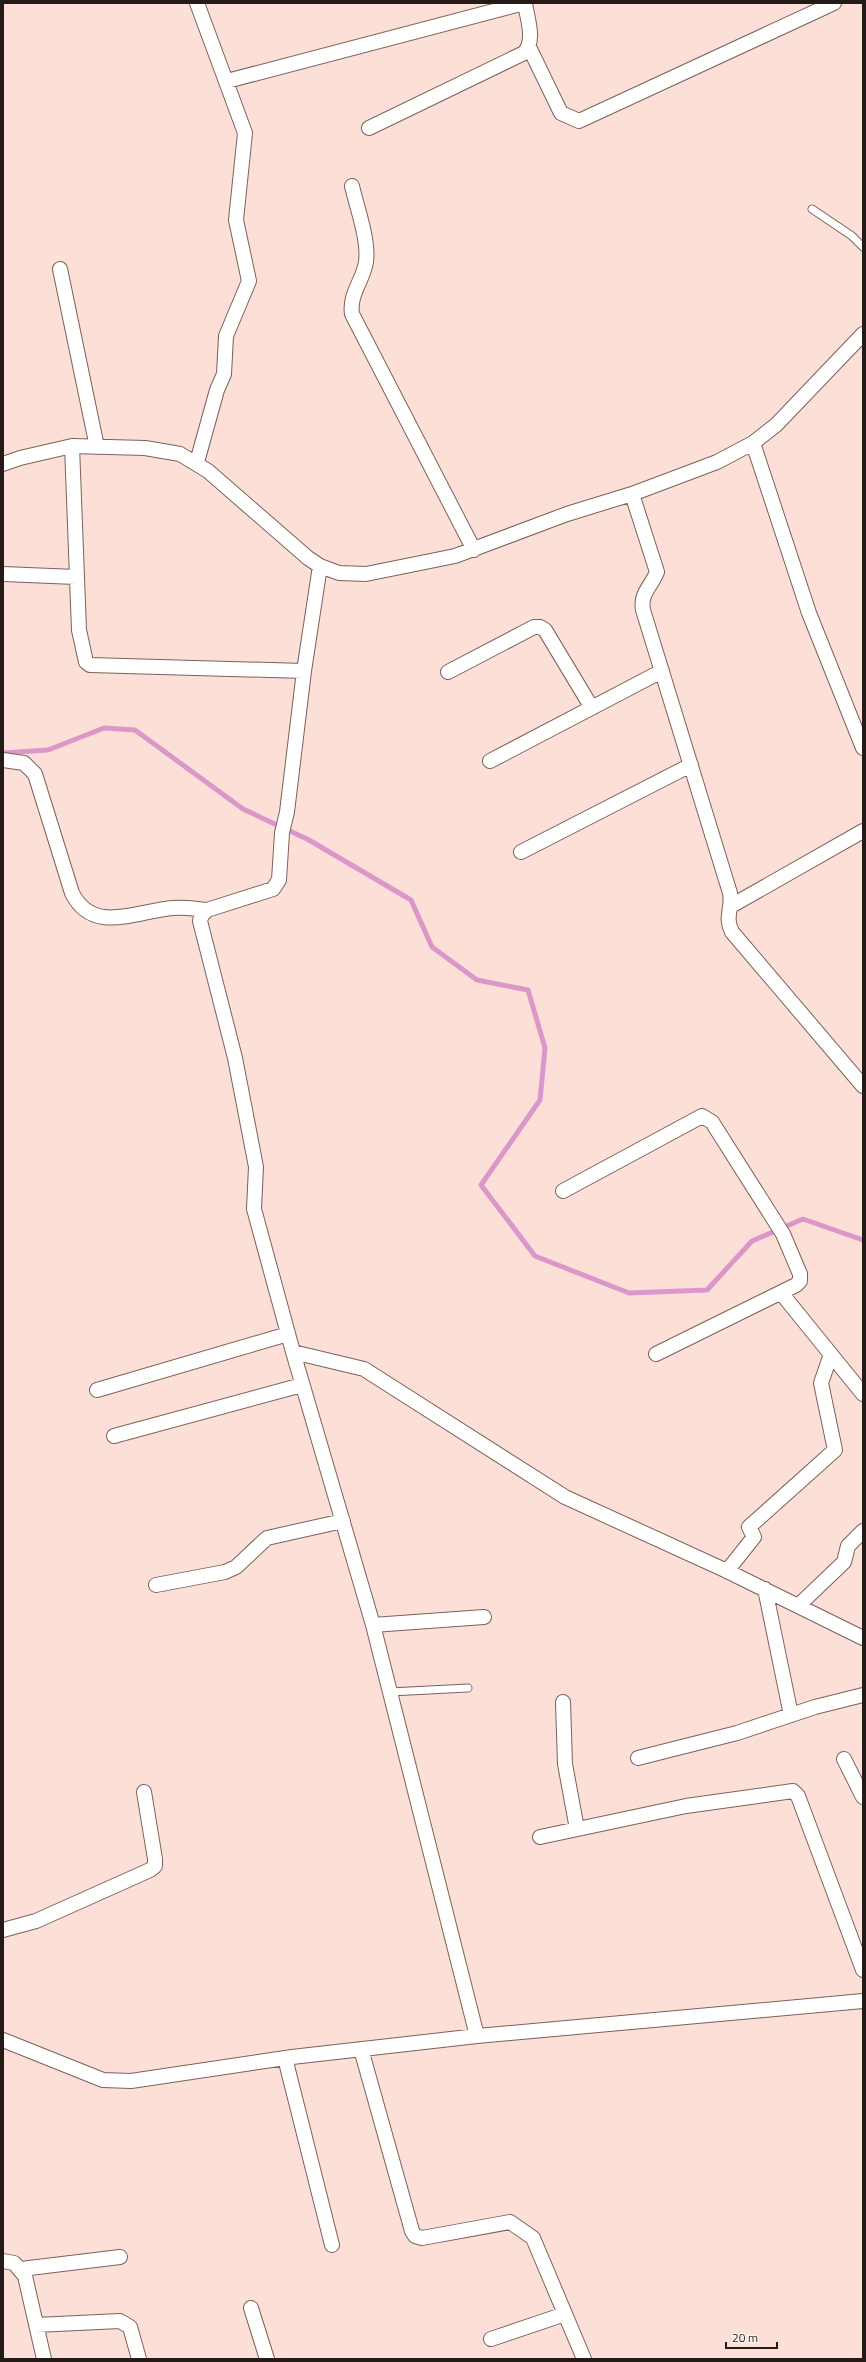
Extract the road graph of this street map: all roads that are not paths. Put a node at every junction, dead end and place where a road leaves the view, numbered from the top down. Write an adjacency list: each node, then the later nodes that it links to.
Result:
1 (197, 3): 5 (street)
2 (525, 3): 4 (street); 5 (street)
3 (828, 4): 4 (street)
4 (529, 47): 6 (street)
5 (227, 81): 15 (street)
6 (369, 128)
7 (352, 186): 18 (street)
8 (812, 209): 9 (lane)
9 (863, 247)
10 (60, 269): 14 (street)
11 (863, 334): 12 (street)
12 (753, 443): 17 (street); 26 (street)
13 (72, 446): 14 (street); 16 (street); 21 (street)
14 (97, 447): 15 (street)
15 (197, 462): 19 (street)
16 (3, 464)
17 (632, 494): 18 (street); 23 (street)
18 (474, 550): 19 (street)
19 (320, 566): 22 (street)
20 (3, 574): 21 (street)
21 (76, 577): 22 (street)
22 (304, 671): 33 (street)
23 (662, 671): 25 (street); 29 (street)
24 (448, 672): 25 (street)
25 (592, 708): 28 (street)
26 (863, 748)
27 (3, 760): 33 (street)
28 (490, 761)
29 (691, 765): 31 (street); 32 (street)
30 (863, 831): 32 (street)
31 (521, 852)
32 (731, 906): 34 (street)
33 (207, 910): 37 (street)
34 (863, 1086)
35 (563, 1191): 36 (street)
36 (782, 1294): 39 (street); 40 (street)
37 (288, 1334): 38 (street); 42 (street)
38 (293, 1352): 41 (street); 47 (street)
39 (656, 1354)
40 (831, 1354): 43 (street); 47 (street)
41 (302, 1385): 44 (street); 45 (street)
42 (97, 1390)
43 (863, 1394)
44 (114, 1436)
45 (342, 1521): 48 (street); 52 (street)
46 (863, 1531): 50 (street)
47 (727, 1571): 49 (street)
48 (156, 1585)
49 (765, 1589): 50 (street); 58 (street)
50 (798, 1606): 53 (street)
51 (484, 1617): 52 (street)
52 (373, 1624): 55 (street)
53 (863, 1638)
54 (468, 1688): 55 (lane)
55 (390, 1692): 68 (street)
56 (863, 1695): 58 (street)
57 (563, 1702): 63 (street)
58 (791, 1715): 59 (street)
59 (638, 1758)
60 (844, 1759): 62 (street)
61 (144, 1792): 65 (street)
62 (863, 1797)
63 (577, 1829): 64 (street); 66 (street)
64 (540, 1837)
65 (3, 1930)
66 (863, 1970)
67 (863, 2002): 68 (street)
68 (477, 2036): 70 (street)
69 (3, 2040): 71 (street)
70 (361, 2049): 71 (street); 77 (street)
71 (285, 2058): 72 (street)
72 (332, 2245)
73 (120, 2257): 75 (street)
74 (3, 2261): 75 (street)
75 (21, 2269): 78 (street)
76 (251, 2308): 82 (street)
77 (565, 2314): 79 (street); 83 (street)
78 (36, 2325): 80 (street); 81 (street)
79 (491, 2339)
80 (44, 2359)
81 (139, 2359)
82 (267, 2359)
83 (584, 2359)

